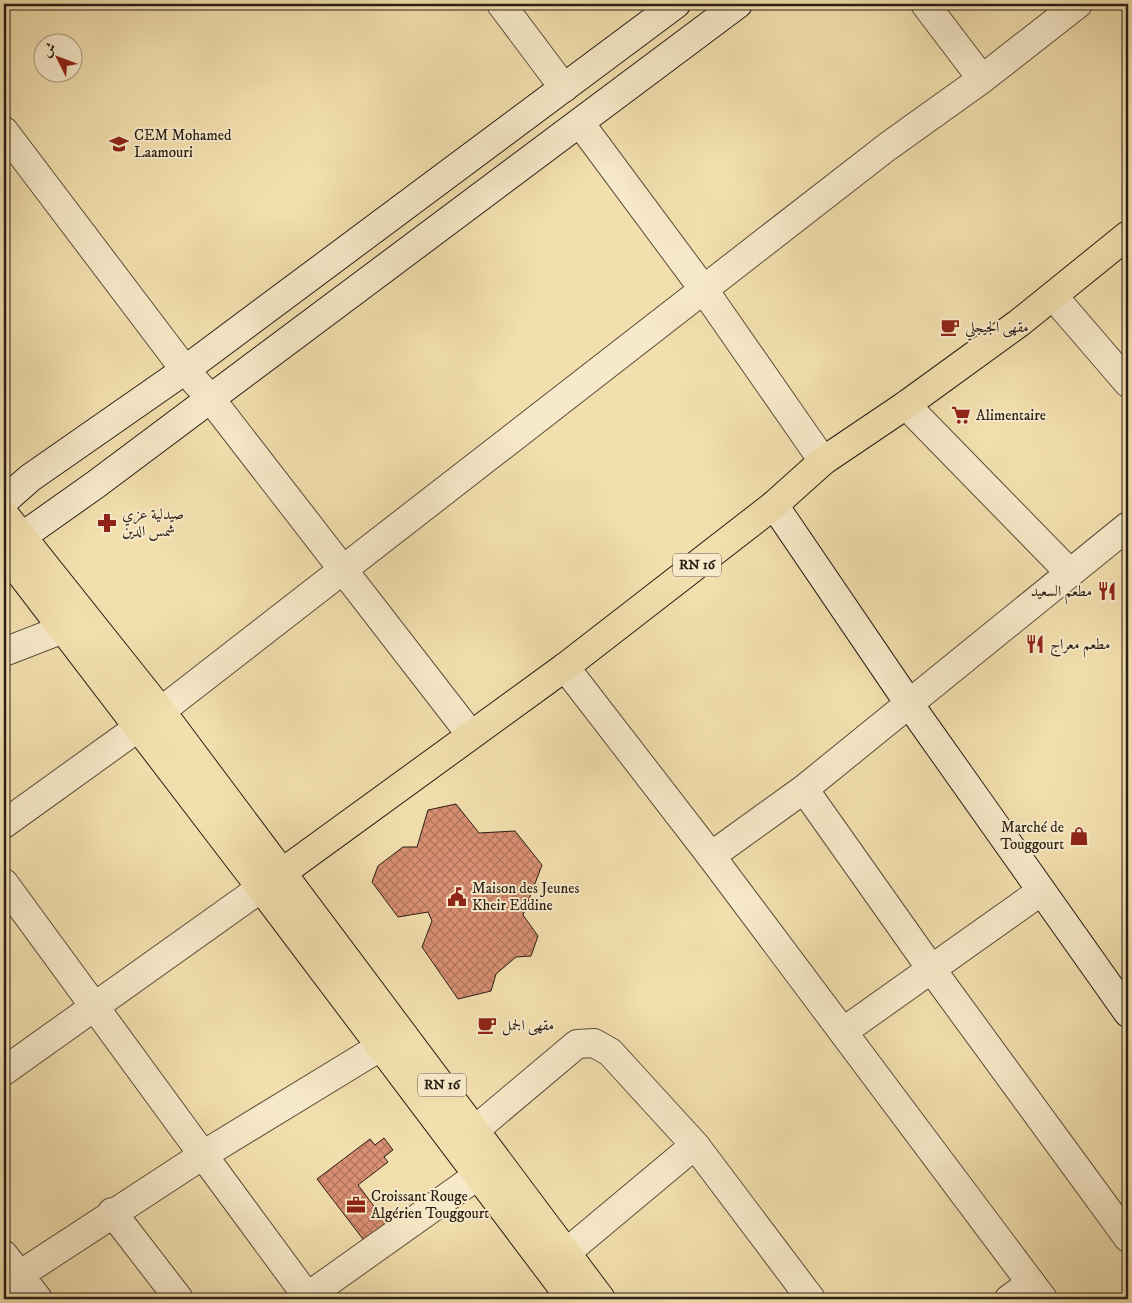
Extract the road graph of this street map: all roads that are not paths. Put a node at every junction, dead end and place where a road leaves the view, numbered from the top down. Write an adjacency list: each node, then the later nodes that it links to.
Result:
1 (501, 4): 7 (street)
2 (676, 4): 7 (street)
3 (738, 4): 8 (street)
4 (925, 4): 6 (street)
5 (1078, 4): 6 (street)
6 (982, 79): 11 (street)
7 (564, 88): 13 (street)
8 (580, 123): 11 (street); 15 (street)
9 (4, 131): 13 (street)
10 (1128, 235): 12 (main road, RN 16)
11 (704, 290): 17 (street); 23 (street)
12 (1054, 297): 14 (street); 16 (main road, RN 16)
13 (185, 370): 15 (street); 18 (street)
14 (1128, 384)
15 (210, 398): 22 (street); 23 (street)
16 (906, 405): 17 (main road, RN 16); 24 (street)
17 (823, 461): 19 (main road, RN 16)
18 (4, 501)
19 (774, 505): 27 (main road, RN 16); 28 (street)
20 (4, 514): 22 (main road)
21 (1128, 526): 24 (street)
22 (9, 547): 25 (main road)
23 (344, 571): 29 (street); 31 (street)
24 (1069, 572): 28 (street)
25 (76, 624): 26 (street); 29 (main road); 30 (main road)
26 (4, 652)
27 (565, 667): 31 (main road, RN 16); 34 (street)
28 (910, 705): 32 (street); 37 (street)
29 (161, 711): 30 (street); 35 (main road)
30 (136, 727): 33 (street); 35 (main road)
31 (471, 735): 35 (main road, RN 16)
32 (804, 789): 34 (street); 38 (street)
33 (4, 824)
34 (711, 856): 41 (street)
35 (271, 881): 39 (street); 42 (main road, RN 16); 44 (main road, RN 16)
36 (4, 883): 39 (street)
37 (1040, 892): 38 (street); 40 (street)
38 (932, 970): 41 (street); 49 (street)
39 (94, 1007): 43 (street); 46 (street)
40 (1128, 1013)
41 (844, 1031): 52 (street)
42 (380, 1047): 44 (main road, RN 16); 46 (street)
43 (4, 1071)
44 (466, 1137): 45 (street); 47 (main road, RN 16); 50 (main road, RN 16)
45 (695, 1145): 50 (street); 58 (street)
46 (203, 1155): 48 (street); 53 (street)
47 (477, 1176): 50 (main road, RN 16); 53 (street)
48 (112, 1212): 51 (street); 55 (street)
49 (1128, 1238)
50 (557, 1259): 56 (main road, RN 16); 57 (main road, RN 16)
51 (9, 1271): 54 (street)
52 (1037, 1291): 59 (street)
53 (307, 1298)
54 (38, 1299)
55 (179, 1299)
56 (571, 1299)
57 (601, 1299)
58 (811, 1299)
59 (1008, 1299)

